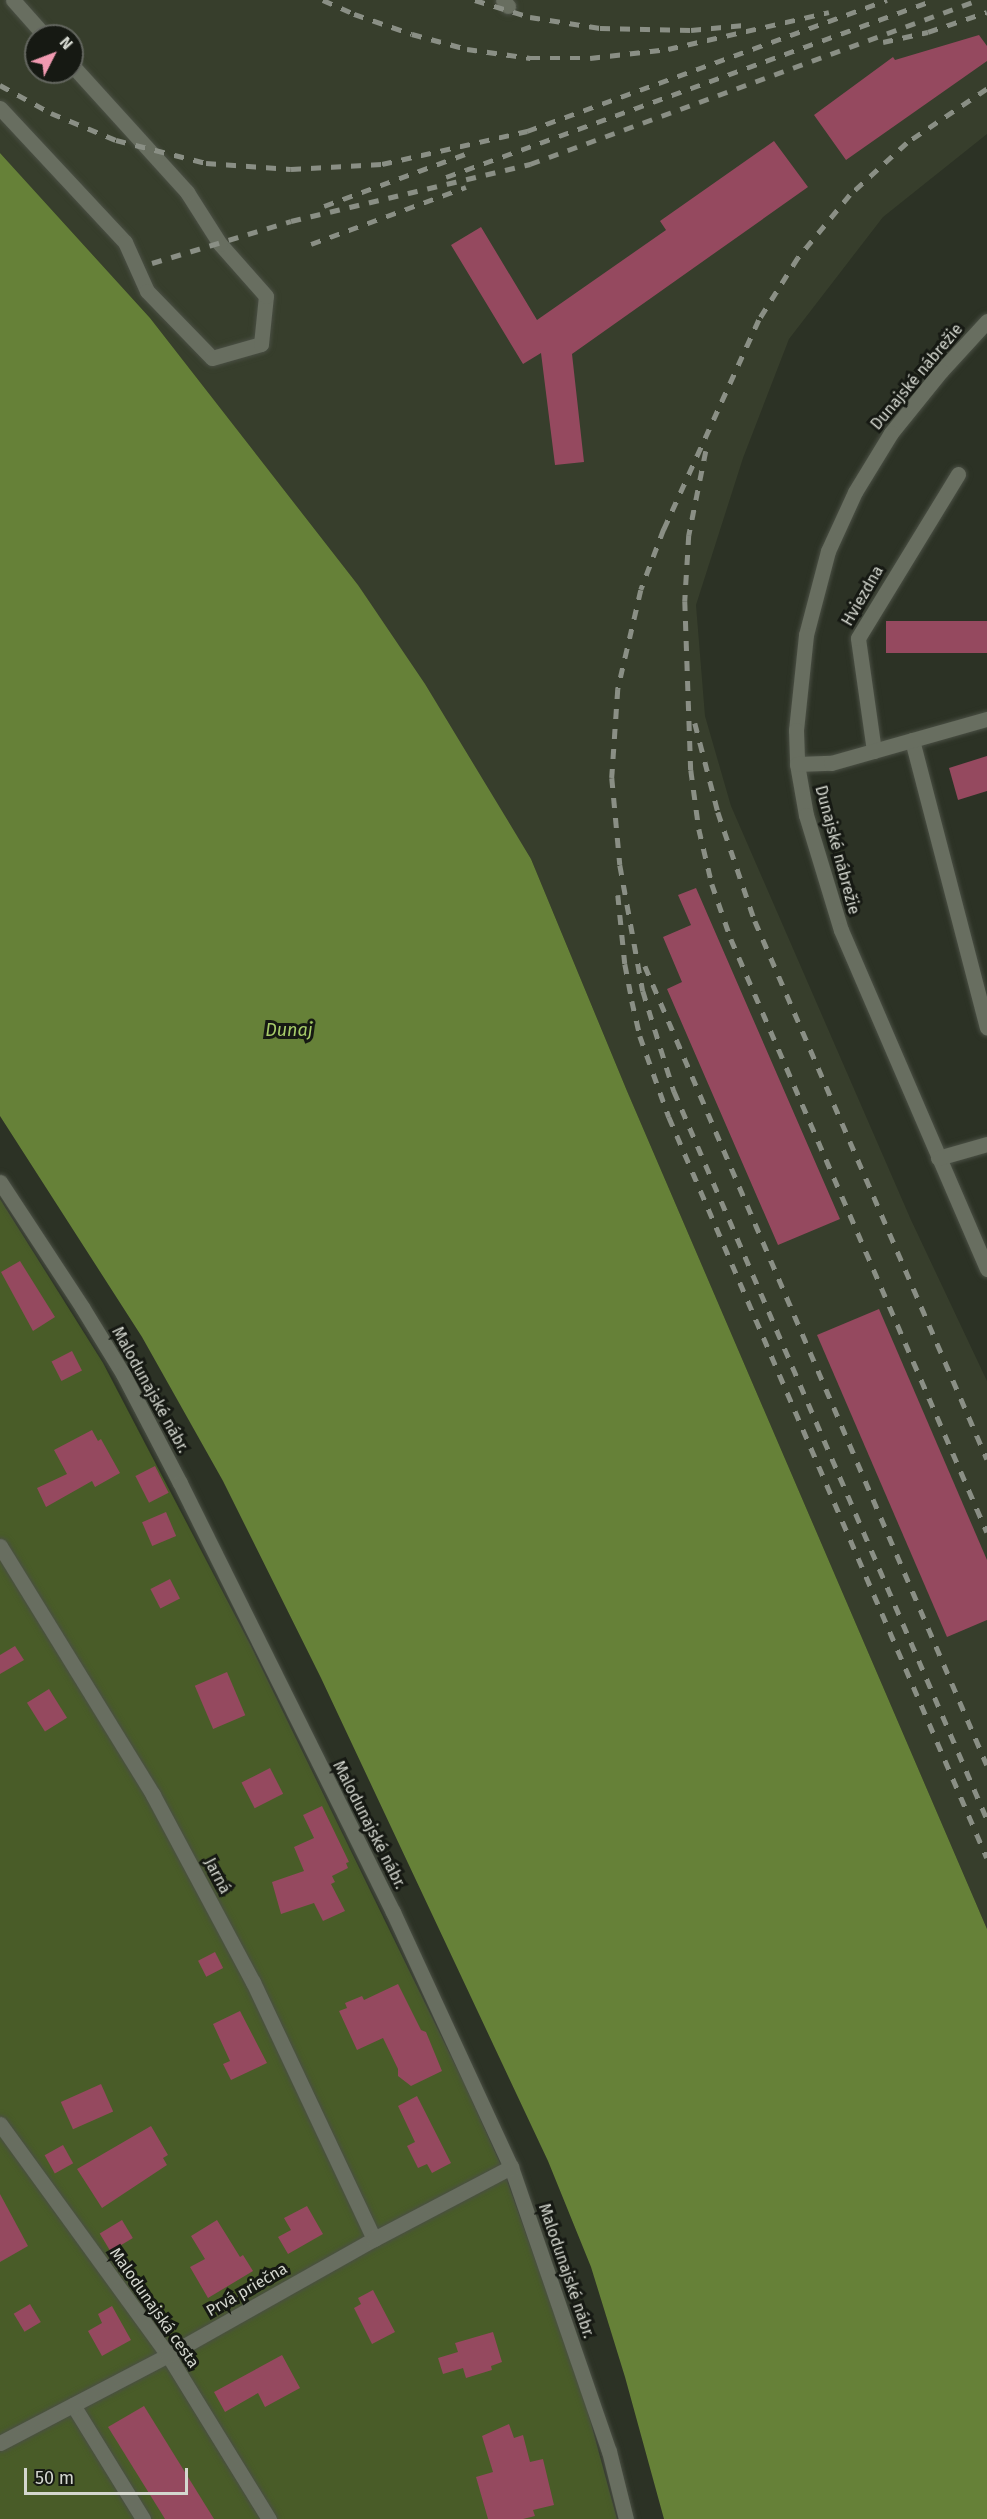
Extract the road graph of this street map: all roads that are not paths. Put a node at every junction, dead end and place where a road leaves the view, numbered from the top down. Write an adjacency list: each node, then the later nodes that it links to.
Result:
1 (13, 0): 2 (street)
2 (34, 24)
3 (84, 78): 4 (street)
4 (0, 108)
5 (987, 321): 10 (street, Dunajské nábrežie)
6 (958, 474): 9 (street, Hviezdna)
7 (987, 719): 8 (street)
8 (912, 740): 9 (street); 11 (street)
9 (874, 751): 10 (street)
10 (796, 764): 13 (street, Dunajské nábrežie)
11 (987, 1027)
12 (987, 1144): 13 (street)
13 (938, 1158): 15 (street, Dunajské nábrežie)
14 (0, 1182): 18 (street, Malodunajské nábr.)
15 (987, 1269)
16 (0, 1546): 19 (street, Jarná)
17 (0, 2124): 20 (street, Malodunajská cesta)
18 (511, 2167): 19 (street, Prvá priečna); 25 (street, Malodunajské nábr.)
19 (374, 2239): 20 (street, Prvá priečna)
20 (168, 2355): 21 (street, Prvá priečna); 24 (street, Malodunajská cesta)
21 (73, 2405): 22 (street, Prvá priečna); 23 (street)
22 (0, 2443)
23 (143, 2519)
24 (269, 2519)
25 (626, 2519)

